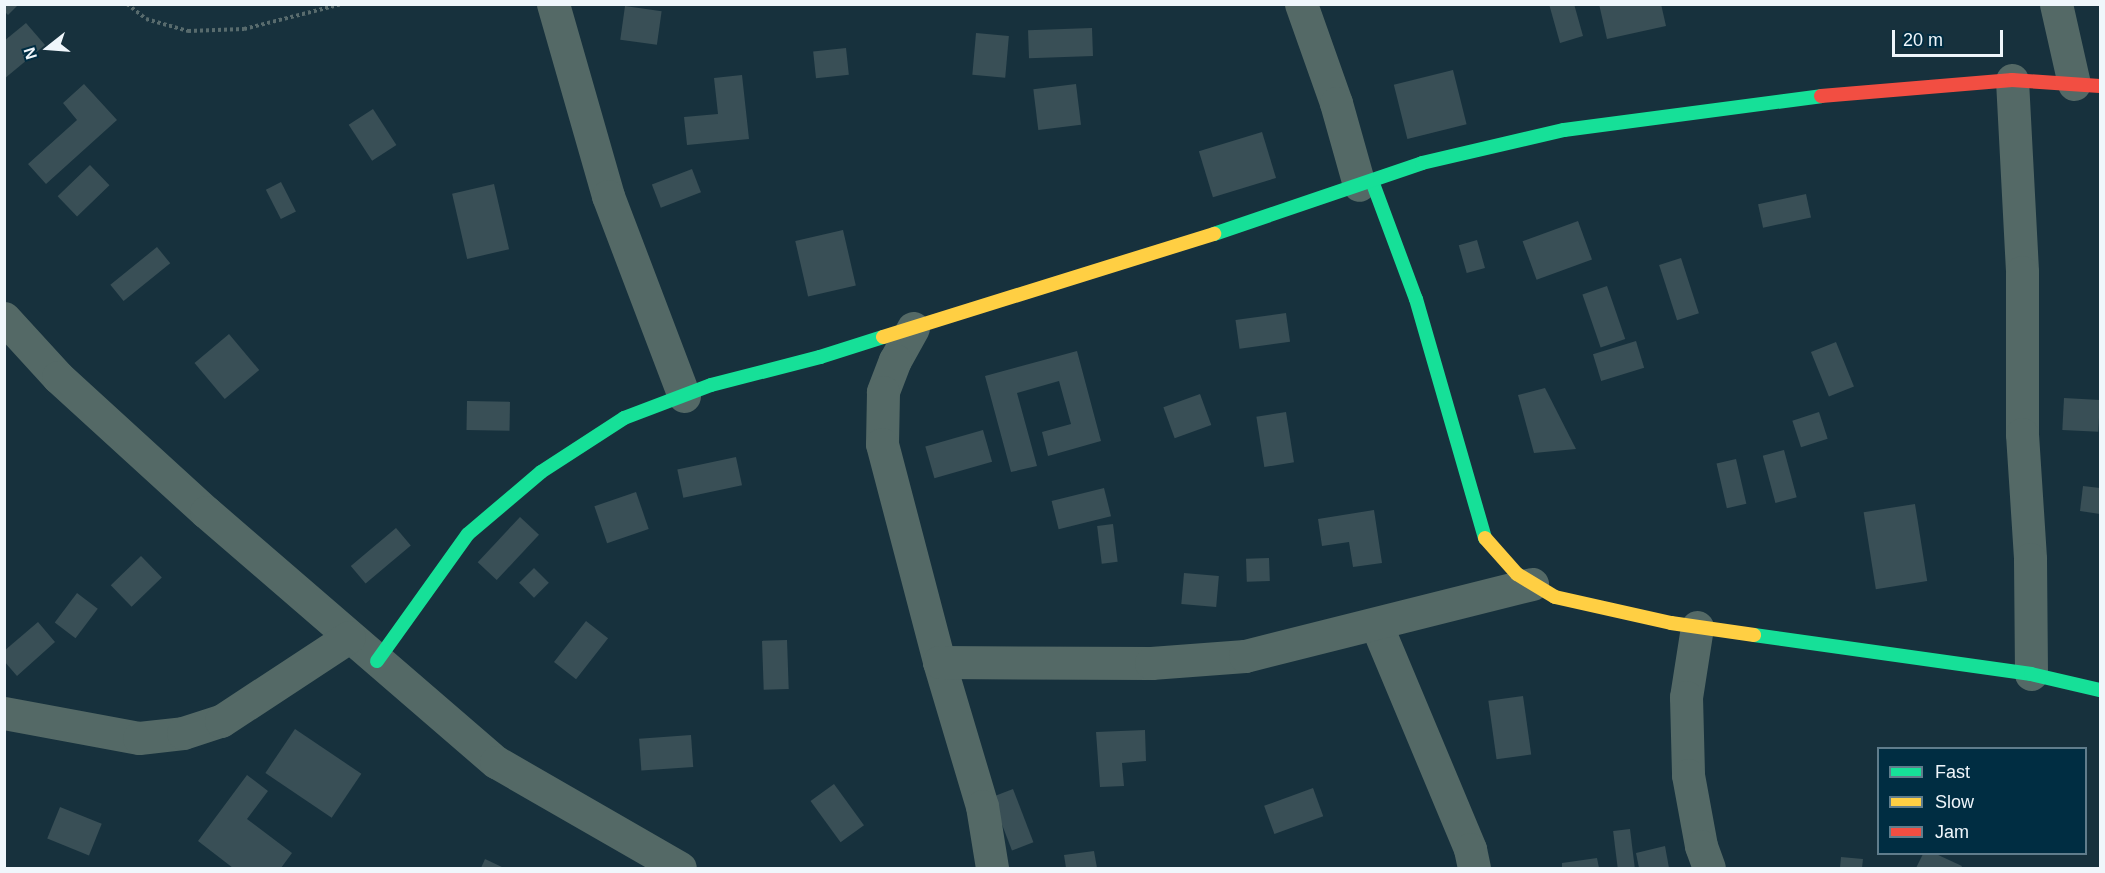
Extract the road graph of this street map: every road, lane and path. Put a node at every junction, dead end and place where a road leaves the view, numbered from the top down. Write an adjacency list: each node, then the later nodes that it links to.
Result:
1 (127, 4): 2 (path)
2 (342, 4)
3 (553, 4): 11 (street)
4 (1301, 4): 8 (street)
5 (2056, 4): 7 (street)
6 (2012, 80): 7 (street); 8 (street); 18 (street)
7 (2087, 85)
8 (1365, 183): 10 (street); 12 (street)
9 (4, 318): 15 (street)
10 (913, 328): 11 (street); 17 (street)
11 (684, 396): 16 (street)
12 (1532, 584): 13 (street); 14 (street)
13 (1376, 624): 17 (street); 23 (street)
14 (1697, 627): 18 (street); 24 (street)
15 (349, 637): 16 (street); 20 (street)
16 (377, 662): 21 (street)
17 (939, 662): 22 (street)
18 (2031, 674): 19 (street)
19 (2100, 690)
20 (4, 713)
21 (680, 868)
22 (992, 868)
23 (1474, 868)
24 (1709, 868)

